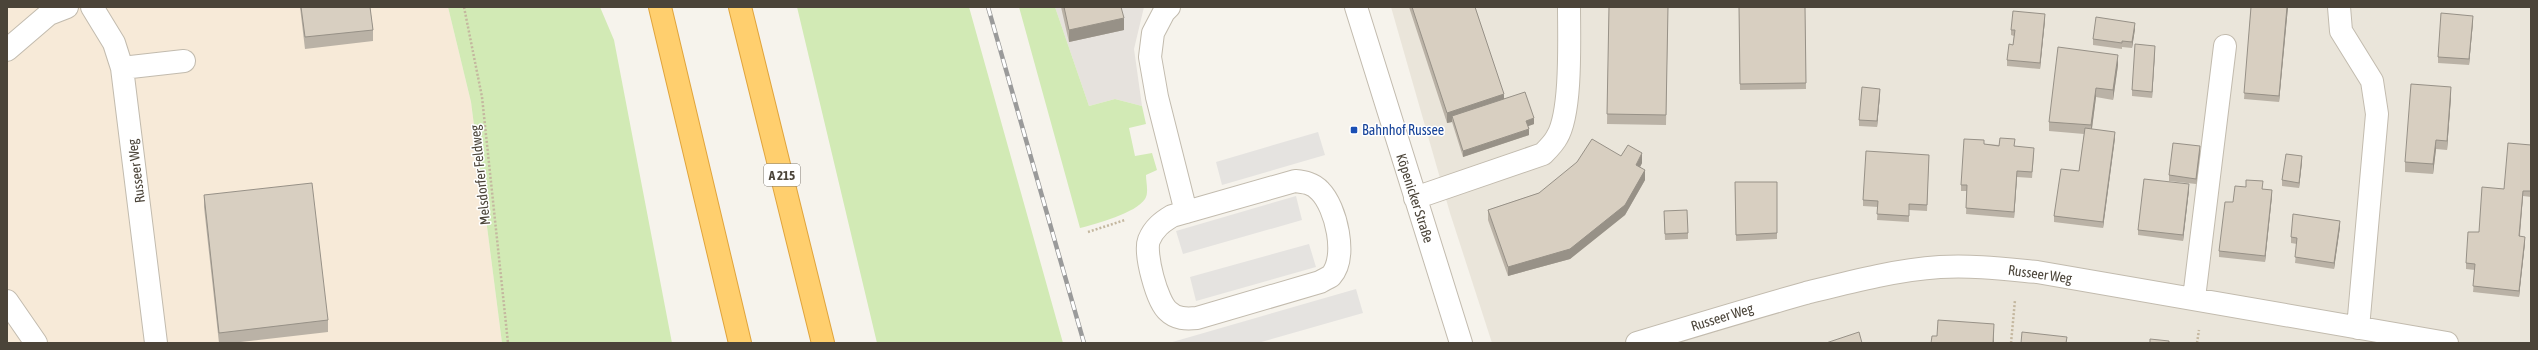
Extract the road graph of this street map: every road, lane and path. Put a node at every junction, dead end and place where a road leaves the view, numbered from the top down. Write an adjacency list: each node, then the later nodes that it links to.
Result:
1 (67, 7): 11 (street)
2 (92, 7): 13 (street, Russeer Weg)
3 (464, 7): 24 (path, Melsdorfer Feldweg)
4 (660, 7): 25 (highway)
5 (740, 7): 26 (highway, A 215)
6 (1169, 7): 15 (street)
7 (1356, 7): 14 (street, Köpenicker Straße)
8 (1569, 7): 14 (street)
9 (2339, 7): 21 (street)
10 (2225, 46): 19 (street)
11 (7, 50)
12 (184, 61): 13 (street)
13 (122, 68): 23 (street, Russeer Weg)
14 (1415, 198): 27 (street, Köpenicker Straße)
15 (1186, 212): 15 (street)
16 (1122, 221): 17 (path)
17 (1088, 232)
18 (2017, 270): 19 (street, Russeer Weg); 28 (street, Russeer Weg); 29 (path)
19 (2194, 298): 21 (street, Russeer Weg)
20 (7, 301): 22 (street)
21 (2358, 328): 30 (street, Russeer Weg)
22 (36, 343)
23 (156, 343)
24 (508, 343)
25 (740, 343)
26 (823, 343)
27 (1461, 343)
28 (1637, 343)
29 (2012, 343)
30 (2447, 343)

